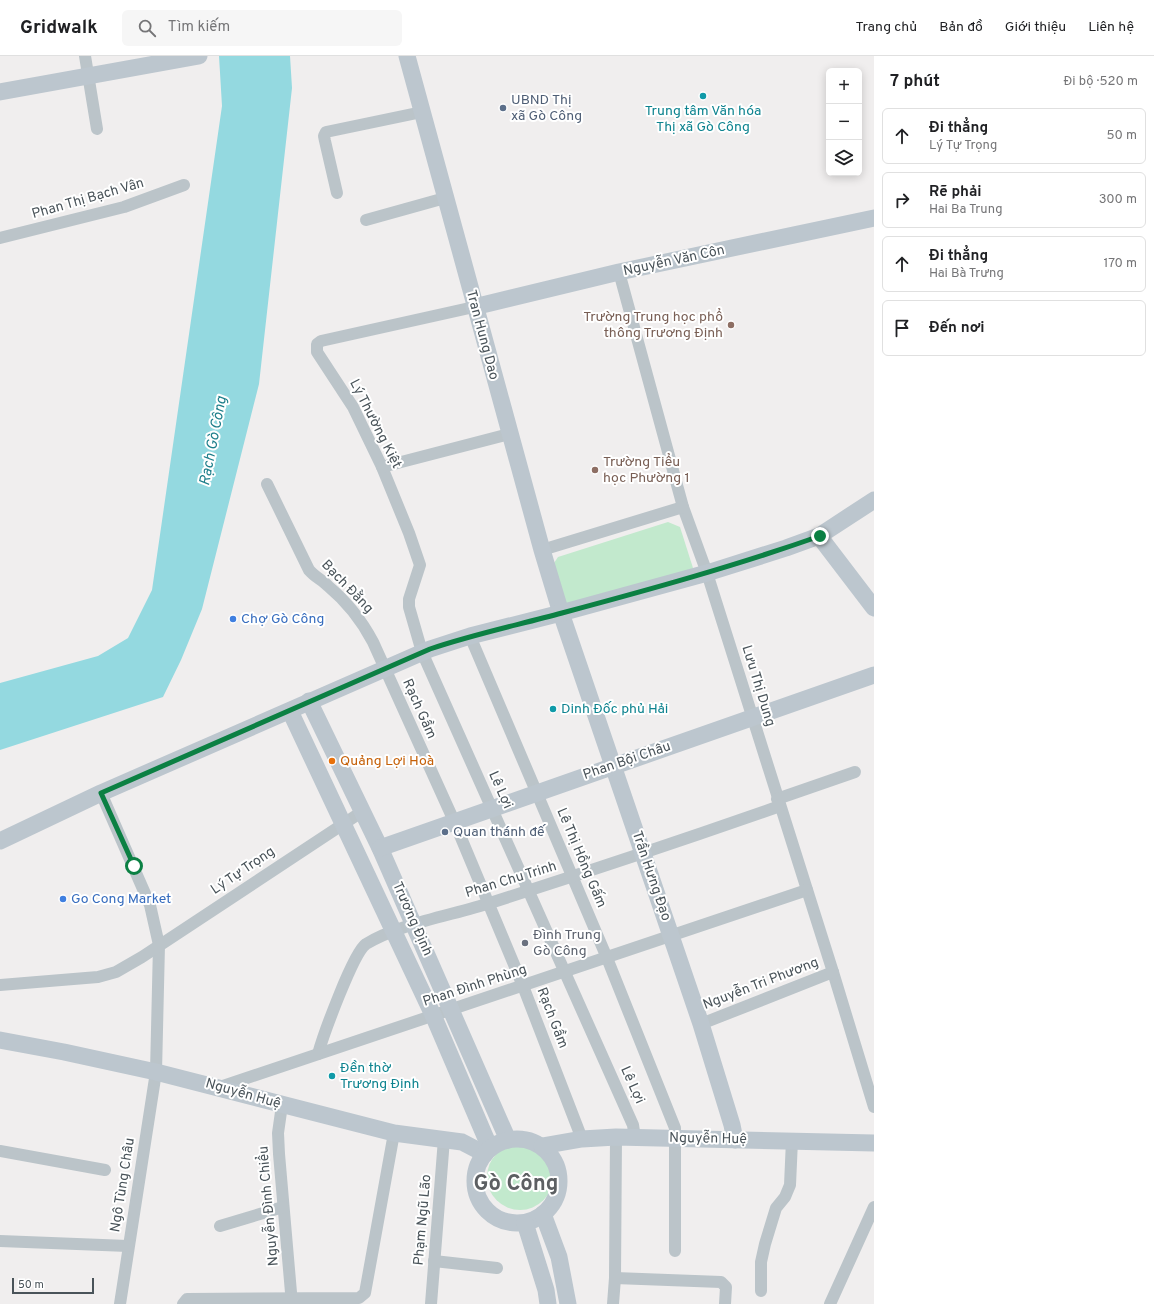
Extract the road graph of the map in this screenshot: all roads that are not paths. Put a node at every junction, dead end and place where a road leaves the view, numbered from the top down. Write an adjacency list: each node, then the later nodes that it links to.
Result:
1 (85, 56): 4 (street)
2 (199, 56): 4 (street)
3 (407, 56): 6 (street, Tran Hung Dao)
4 (88, 76): 5 (street); 7 (street)
5 (0, 92)
6 (422, 112): 9 (street); 10 (street, Tran Hung Dao)
7 (97, 129)
8 (184, 185): 13 (street, Phan Thị Bạch Vân)
9 (337, 193)
10 (445, 198): 12 (street); 15 (street, Tran Hung Dao)
11 (874, 218): 14 (street, Nguyễn Văn Côn)
12 (366, 220)
13 (0, 238)
14 (619, 272): 15 (street, Nguyễn Văn Côn); 20 (street, Lưu Thị Dung)
15 (474, 307): 16 (street, Tran Hung Dao); 17 (street, Lý Thường Kiệt)
16 (509, 434): 17 (street); 22 (street, Tran Hung Dao)
17 (382, 468): 27 (street, Lý Thường Kiệt)
18 (267, 484): 28 (street, Bạch Đằng)
19 (874, 500): 21 (street)
20 (683, 507): 22 (street); 23 (street, Lưu Thị Dung)
21 (820, 536): 23 (street); 24 (street)
22 (542, 550): 25 (street, Tran Hung Dao)
23 (707, 573): 25 (street); 32 (street, Lưu Thị Dung)
24 (874, 608)
25 (561, 613): 26 (street); 33 (street, Trần Hưng Đạo)
26 (470, 636): 27 (street); 36 (street, Lê Thị Hồng Gấm)
27 (422, 652): 28 (street); 38 (street, Lê Lợi)
28 (384, 668): 30 (street); 40 (street, Rạch Gầm)
29 (874, 675): 32 (street, Phan Bội Châu)
30 (309, 701): 31 (street); 39 (street, Trương Định)
31 (290, 710): 35 (street); 41 (street, Trương Định)
32 (752, 718): 33 (street, Phan Bội Châu); 37 (street, Lưu Thị Dung)
33 (614, 765): 36 (street, Phan Bội Châu); 44 (street, Trần Hưng Đạo)
34 (855, 772): 37 (street, Phan Chu Trinh)
35 (101, 793): 42 (street); 52 (street)
36 (538, 793): 38 (street, Phan Bội Châu); 45 (street, Lê Thị Hồng Gấm)
37 (778, 802): 44 (street, Phan Chu Trinh); 47 (street, Lưu Thị Dung)
38 (492, 808): 40 (street, Phan Bội Châu); 46 (street, Lê Lợi)
39 (363, 811): 41 (street, Lý Tự Trọng); 43 (street, Trương Định)
40 (454, 821): 43 (street, Phan Bội Châu); 48 (street, Rạch Gầm)
41 (344, 823): 50 (street, Trương Định); 52 (street, Lý Tự Trọng)
42 (0, 841)
43 (380, 848): 49 (street, Trương Định)
44 (643, 854): 45 (street, Phan Chu Trinh); 51 (street, Trần Hưng Đạo)
45 (573, 877): 46 (street, Phan Chu Trinh); 53 (street, Lê Thị Hồng Gấm)
46 (528, 890): 48 (street, Phan Chu Trinh); 54 (street, Lê Lợi)
47 (807, 890): 51 (street, Phan Đình Phùng); 55 (street, Lưu Thị Dung)
48 (488, 903): 49 (street, Phan Chu Trinh); 57 (street, Rạch Gầm)
49 (414, 924): 50 (street, Phan Chu Trinh); 58 (street, Trương Định)
50 (394, 932): 59 (street, Trương Định); 62 (street, Phan Chu Trinh)
51 (671, 935): 53 (street, Phan Đình Phùng); 60 (street, Trần Hưng Đạo)
52 (160, 945): 56 (street, Lý Tự Trọng); 63 (street)
53 (607, 958): 54 (street, Phan Đình Phùng); 70 (street, Lê Thị Hồng Gấm)
54 (566, 972): 57 (street, Phan Đình Phùng); 69 (street, Lê Lợi)
55 (833, 972): 60 (street, Nguyễn Tri Phương); 66 (street, Lưu Thị Dung)
56 (0, 985)
57 (523, 986): 58 (street, Phan Đình Phùng); 72 (street, Rạch Gầm)
58 (451, 1008): 59 (street, Phan Đình Phùng); 73 (street, Trương Định)
59 (433, 1015): 62 (street, Phan Đình Phùng); 79 (street, Trương Định)
60 (700, 1024): 74 (street, Trần Hưng Đạo)
61 (0, 1040): 63 (street, Nguyễn Huệ)
62 (318, 1054): 64 (street, Phan Đình Phùng)
63 (156, 1072): 64 (street, Nguyễn Huệ); 87 (street, Ngô Tùng Châu)
64 (220, 1087): 65 (street, Nguyễn Huệ)
65 (282, 1105): 67 (street, Nguyễn Huệ); 81 (street, Nguyễn Đình Chiểu)
66 (874, 1107)
67 (394, 1133): 71 (street, Nguyễn Huệ); 93 (street)
68 (616, 1137): 69 (street, Nguyễn Huệ); 72 (street, Nguyễn Huệ); 91 (street)
69 (635, 1138): 70 (street, Nguyễn Huệ)
70 (675, 1138): 74 (street, Nguyễn Huệ); 88 (street, Lê Thị Hồng Gấm)
71 (444, 1139): 79 (street, Nguyễn Huệ); 89 (street, Phạm Ngũ Lão)
72 (582, 1139): 77 (street, Nguyễn Huệ)
73 (508, 1140): 77 (street); 79 (street)
74 (735, 1140): 75 (street, Nguyễn Huệ)
75 (792, 1140): 76 (street, Nguyễn Huệ); 92 (street)
76 (874, 1142)
77 (542, 1146): 83 (street)
78 (0, 1151): 80 (street)
79 (487, 1151): 84 (street)
80 (105, 1170)
81 (283, 1207): 85 (street); 93 (street, Nguyễn Đình Chiểu)
82 (874, 1207): 101 (street)
83 (543, 1214): 84 (street); 98 (street)
84 (525, 1223): 97 (street)
85 (220, 1226)
86 (0, 1241): 87 (street)
87 (128, 1246): 94 (street, Ngô Tùng Châu)
88 (675, 1251)
89 (434, 1261): 90 (street); 96 (street, Phạm Ngũ Lão)
90 (497, 1268)
91 (615, 1278): 99 (street); 100 (street)
92 (761, 1291)
93 (292, 1301): 95 (street)
94 (120, 1304)
95 (184, 1304)
96 (431, 1304)
97 (548, 1304)
98 (568, 1304)
99 (613, 1304)
100 (725, 1304)
101 (830, 1304)

